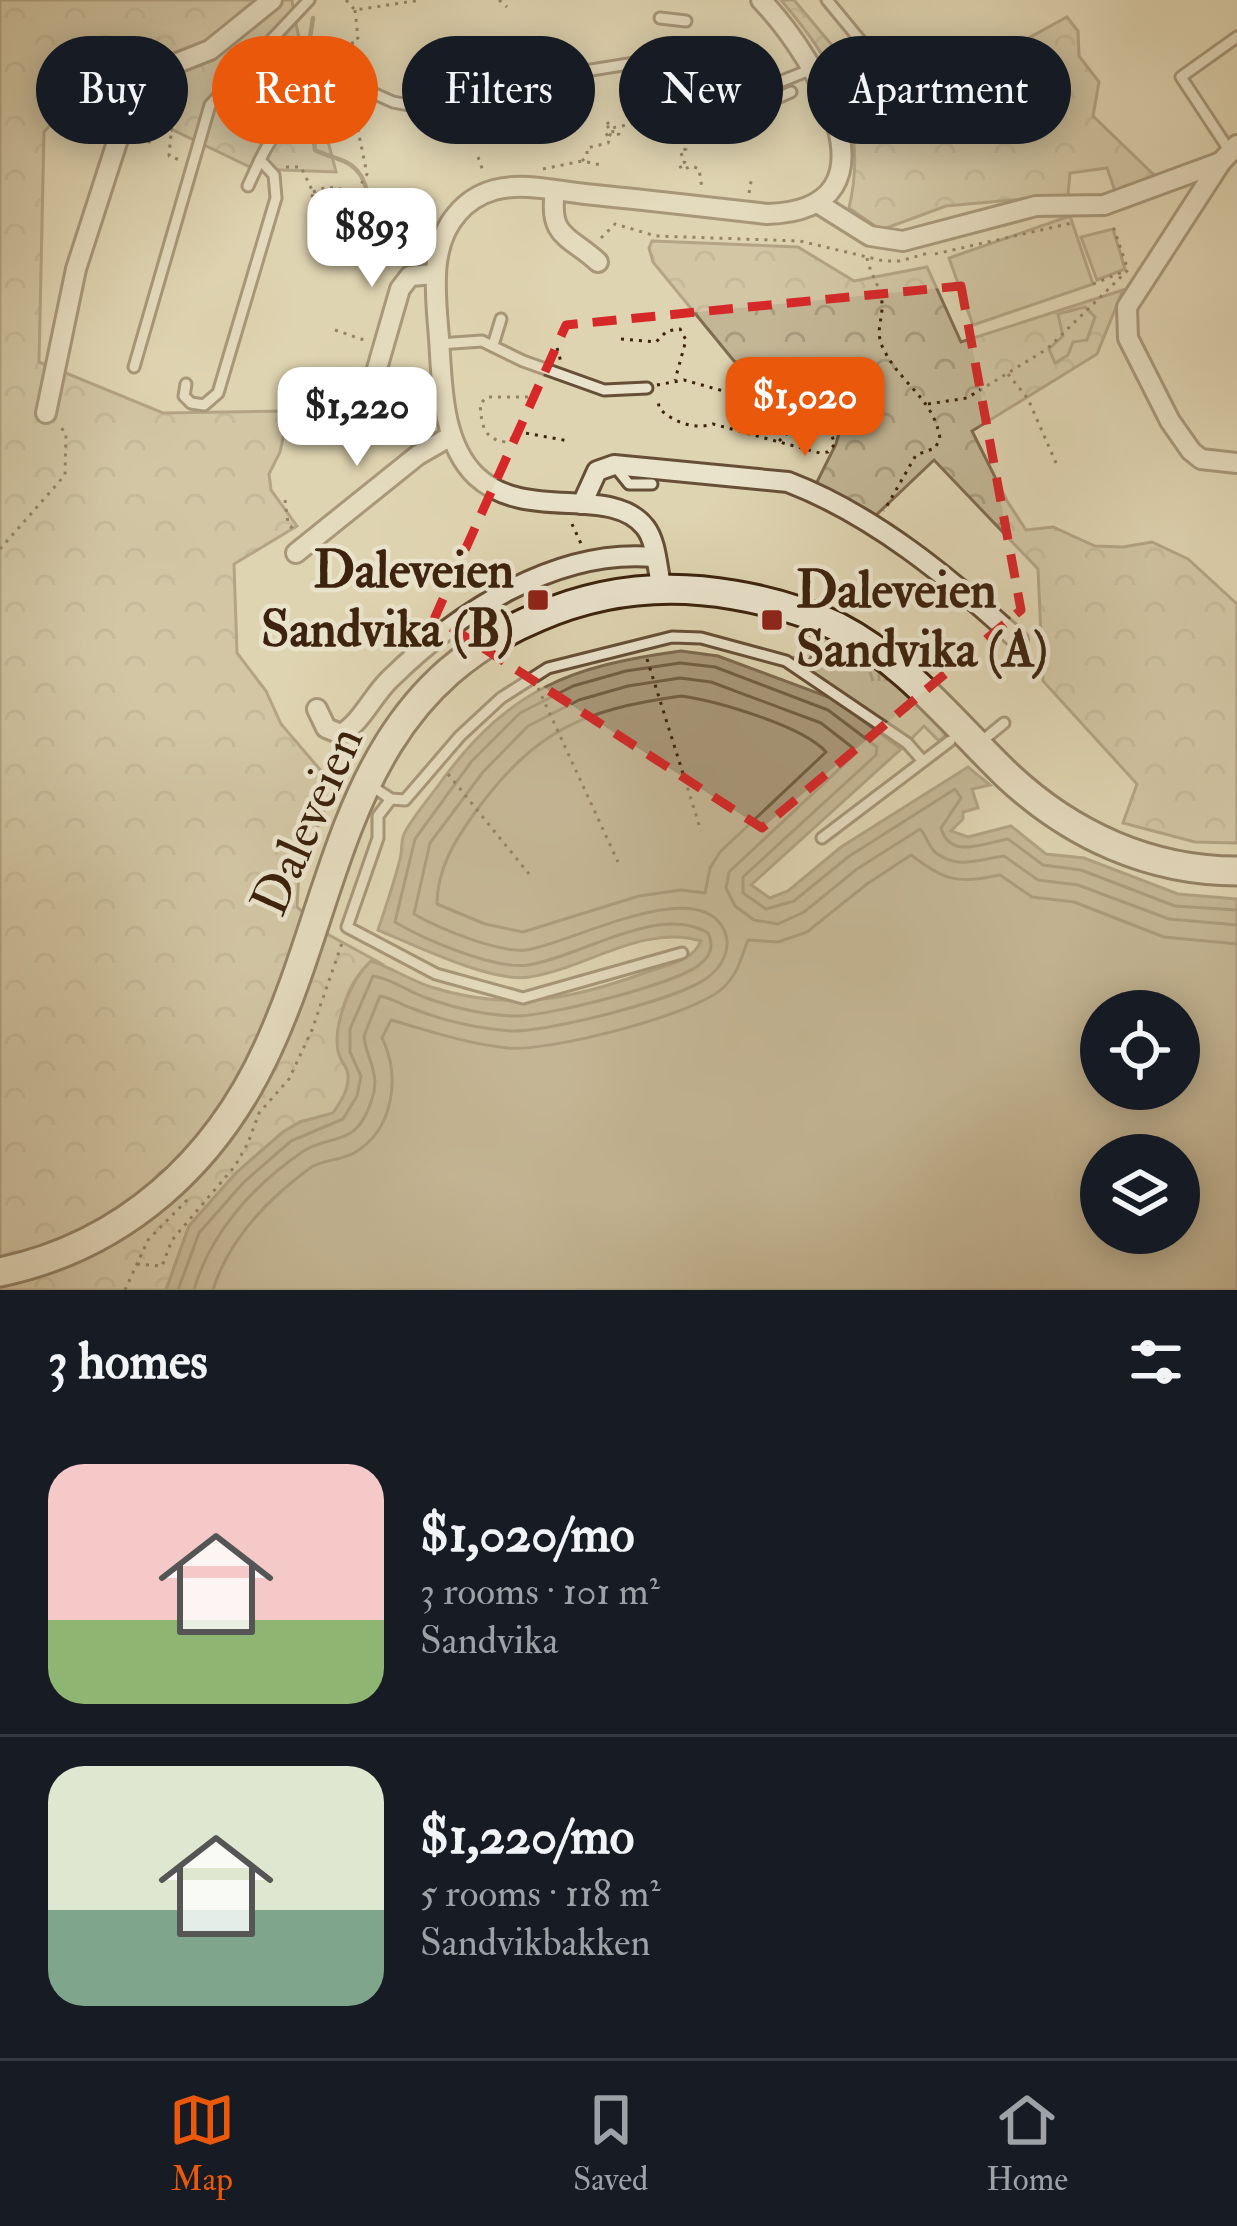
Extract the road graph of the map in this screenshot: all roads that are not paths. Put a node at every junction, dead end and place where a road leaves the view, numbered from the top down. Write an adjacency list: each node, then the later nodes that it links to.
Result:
1 (272, 0): 28 (street)
2 (309, 0): 24 (lane)
3 (761, 0): 9 (street)
4 (827, 0): 7 (lane)
5 (660, 18): 6 (lane)
6 (685, 27)
7 (857, 36)
8 (1237, 37): 14 (lane)
9 (807, 61)
10 (619, 66): 15 (lane)
11 (791, 92): 12 (lane)
12 (783, 96)
13 (841, 144): 18 (street)
14 (1229, 152): 18 (street); 30 (street)
15 (260, 160): 16 (lane); 26 (lane)
16 (248, 186)
17 (555, 191): 18 (street); 19 (street); 20 (street)
18 (819, 204)
19 (592, 256)
20 (436, 274): 22 (street); 25 (street)
21 (501, 319): 23 (lane)
22 (439, 344): 23 (lane); 29 (street)
23 (493, 345): 27 (lane)
24 (134, 367)
25 (374, 380)
26 (186, 384)
27 (652, 386)
28 (46, 413)
29 (451, 436): 33 (street); 34 (street)
30 (1237, 463)
31 (614, 465): 32 (lane); 33 (street); 37 (street)
32 (652, 484)
33 (576, 512): 35 (street)
34 (302, 549)
35 (654, 557): 36 (street); 38 (street)
36 (662, 589): 40 (main road, Daleveien); 42 (main road, Daleveien)
37 (1018, 640)
38 (317, 710)
39 (1004, 723): 40 (lane)
40 (964, 743): 41 (lane); 45 (main road, Daleveien)
41 (922, 760): 43 (lane); 44 (lane)
42 (365, 782): 43 (lane); 47 (main road, Daleveien)
43 (391, 799): 46 (lane)
44 (823, 838)
45 (1237, 871)
46 (682, 953)
47 (0, 1272)

